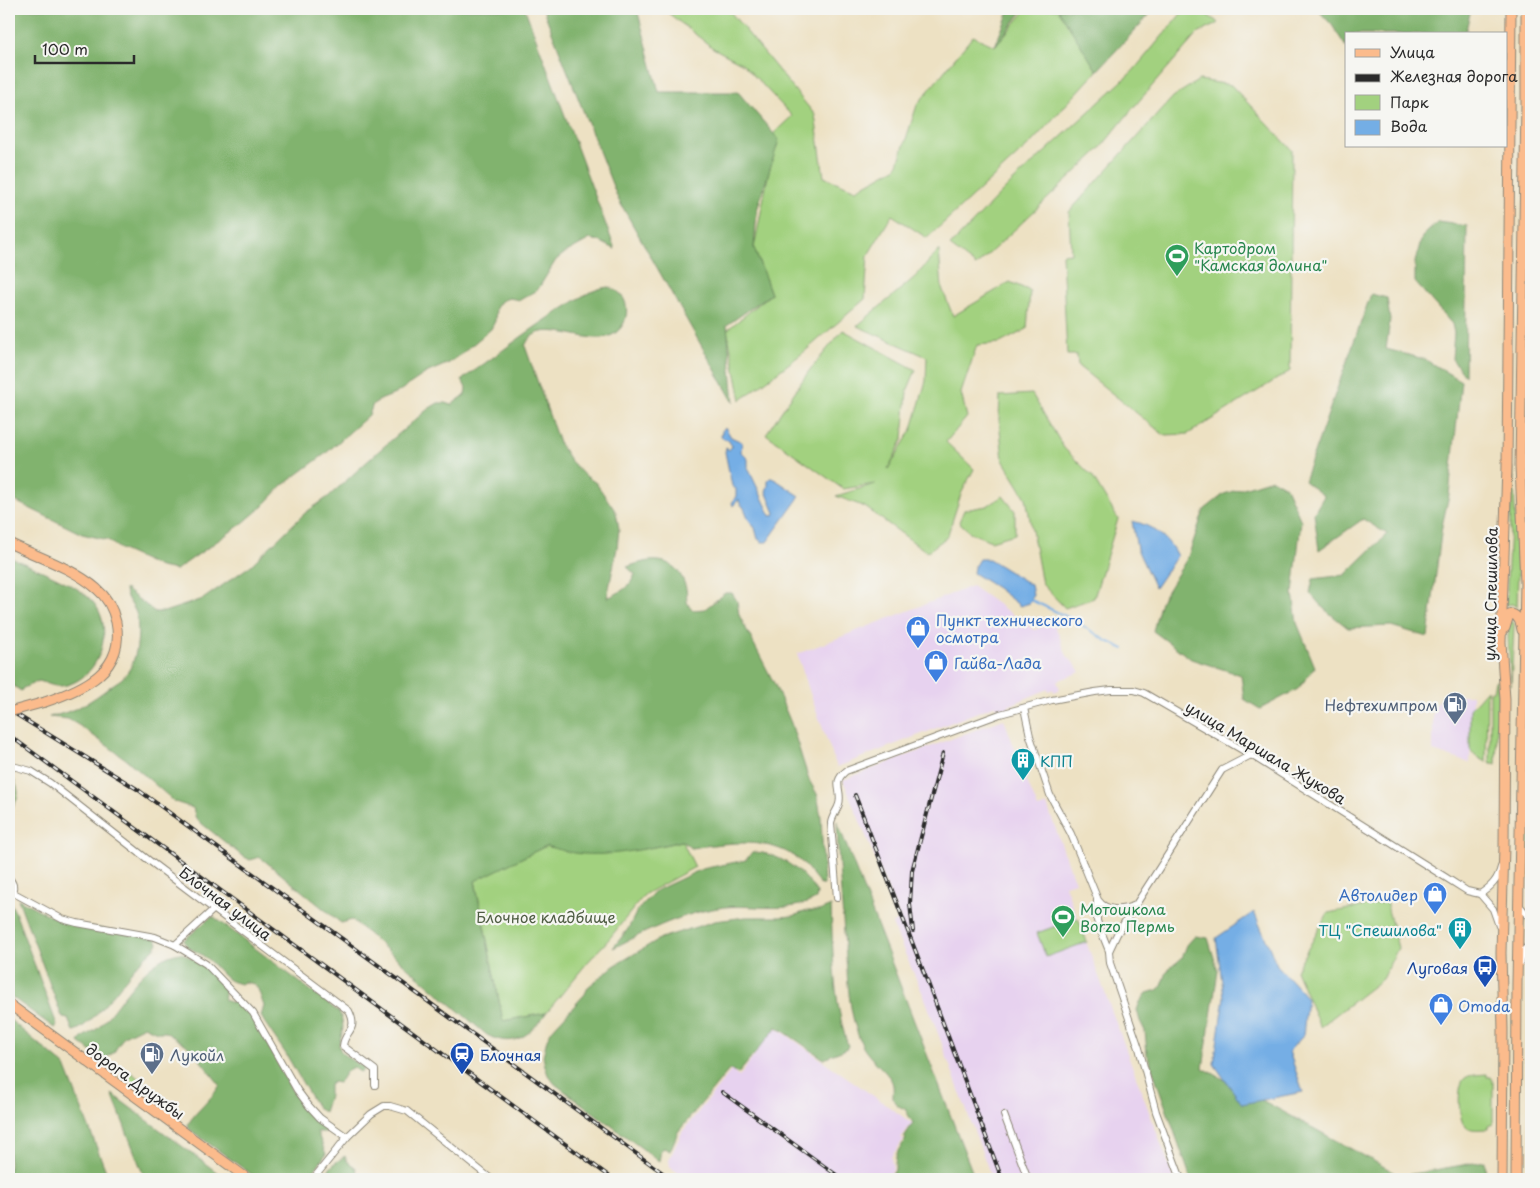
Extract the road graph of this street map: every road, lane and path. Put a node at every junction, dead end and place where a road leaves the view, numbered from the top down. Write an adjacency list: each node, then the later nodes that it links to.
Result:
1 (1511, 9): 4 (main road, улица Спешилова)
2 (1526, 9): 5 (main road)
3 (9, 543): 7 (main road, bridge)
4 (1501, 642): 5 (main road); 10 (main road, улица Спешилова)
5 (1524, 645): 16 (main road)
6 (1024, 708): 8 (street, улица Маршала Жукова); 13 (street); 14 (street, улица Маршала Жукова)
7 (9, 712)
8 (1251, 754): 12 (street, улица Маршала Жукова); 15 (street)
9 (9, 765): 17 (street, Блочная улица)
10 (1504, 846): 12 (street); 22 (main road, улица Спешилова)
11 (9, 878): 20 (street)
12 (1480, 894): 22 (street)
13 (1096, 896): 15 (street); 21 (street)
14 (837, 898)
15 (1136, 905): 21 (street)
16 (1520, 906): 18 (street); 23 (main road)
17 (214, 909): 20 (street); 25 (street, Блочная улица)
18 (1531, 920)
19 (1531, 943): 23 (street)
20 (175, 945): 27 (street)
21 (1109, 951): 32 (street)
22 (1501, 953): 33 (main road, улица Спешилова)
23 (1517, 983): 34 (main road)
24 (9, 1004): 28 (main road, дорога Дружбы)
25 (375, 1086)
26 (1004, 1115): 31 (street)
27 (347, 1137): 29 (street); 30 (street)
28 (248, 1179)
29 (313, 1179)
30 (491, 1179)
31 (1028, 1179)
32 (1181, 1179)
33 (1502, 1179)
34 (1516, 1179)

